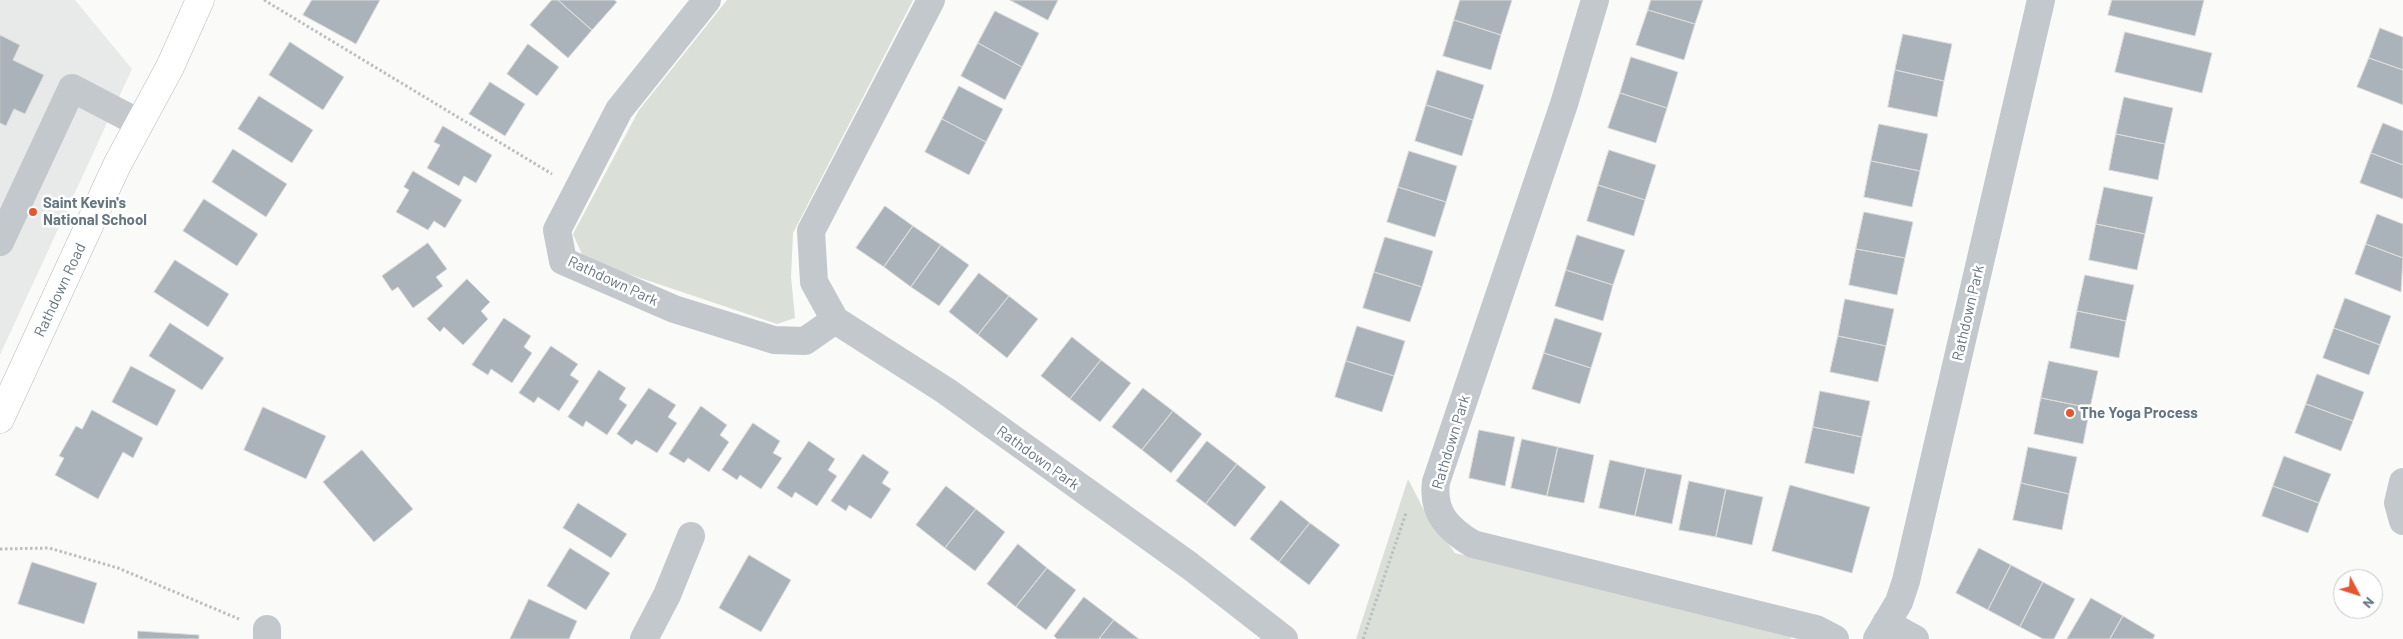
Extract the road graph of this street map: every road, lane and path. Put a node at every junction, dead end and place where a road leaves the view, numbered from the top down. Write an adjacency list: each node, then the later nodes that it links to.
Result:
1 (200, 0): 7 (main road, Rathdown Road)
2 (264, 0): 8 (path)
3 (707, 0): 8 (street, Rathdown Park)
4 (931, 0): 10 (street, Rathdown Park)
5 (1595, 0): 13 (street, Rathdown Park)
6 (2041, 0): 17 (street, Rathdown Park)
7 (139, 123): 9 (street); 11 (main road, Rathdown Road)
8 (578, 190): 10 (street, Rathdown Park)
9 (0, 242)
10 (835, 320): 20 (street, Rathdown Park)
11 (0, 419)
12 (2403, 482): 14 (street)
13 (1434, 497): 21 (path); 22 (street, Rathdown Park)
14 (2403, 521)
15 (691, 536): 19 (street)
16 (0, 549): 18 (path)
17 (1881, 631): 23 (street, Rathdown Park)
18 (267, 634)
19 (644, 639)
20 (1284, 639)
21 (1363, 639)
22 (1835, 639)
23 (1915, 639)

